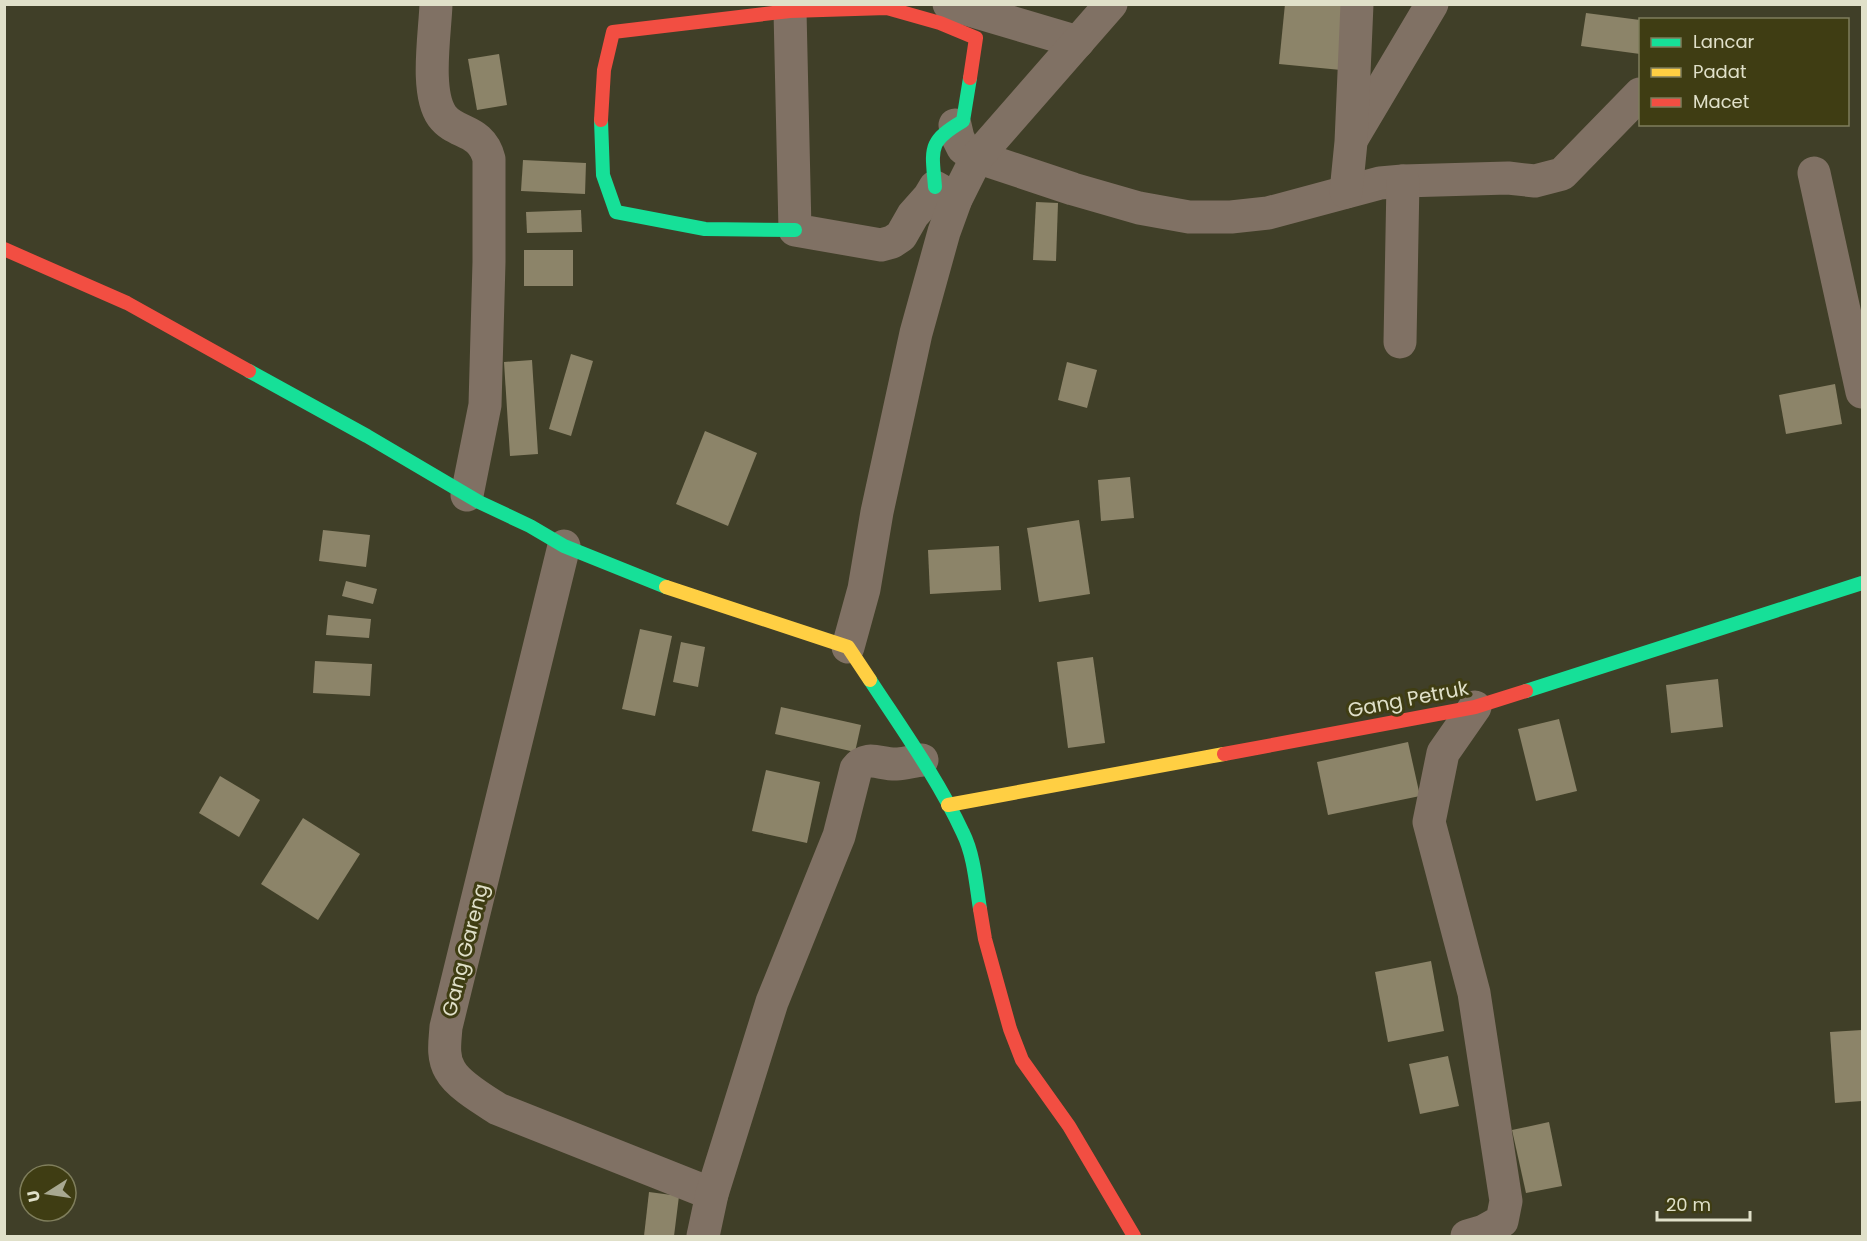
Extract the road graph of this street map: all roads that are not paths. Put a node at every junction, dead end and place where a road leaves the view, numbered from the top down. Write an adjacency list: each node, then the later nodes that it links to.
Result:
1 (436, 4): 20 (street)
2 (949, 4): 7 (street)
3 (1111, 4): 7 (street)
4 (1357, 4): 10 (street)
5 (1432, 4): 10 (street)
6 (790, 11): 9 (street); 16 (street); 16 (street)
7 (1078, 42): 11 (street)
8 (1639, 96): 13 (street)
9 (956, 125): 11 (street); 15 (street)
10 (1351, 142): 14 (street)
11 (978, 157): 14 (street); 15 (street)
12 (1814, 173): 19 (street)
13 (1403, 180): 14 (street); 18 (street)
14 (1346, 192)
15 (946, 193): 16 (street); 23 (street)
16 (795, 230)
17 (4, 249): 20 (street)
18 (1400, 342)
19 (1863, 392)
20 (467, 495): 21 (street)
21 (564, 546): 23 (street); 27 (street, Gang Gareng)
22 (1863, 583): 24 (street, Gang Petruk)
23 (848, 647): 25 (street)
24 (1475, 707): 26 (street, Gang Petruk); 30 (street)
25 (922, 760): 26 (street); 27 (street)
26 (948, 805): 29 (street)
27 (712, 1194): 28 (street)
28 (703, 1236)
29 (1134, 1236)
30 (1467, 1236)

